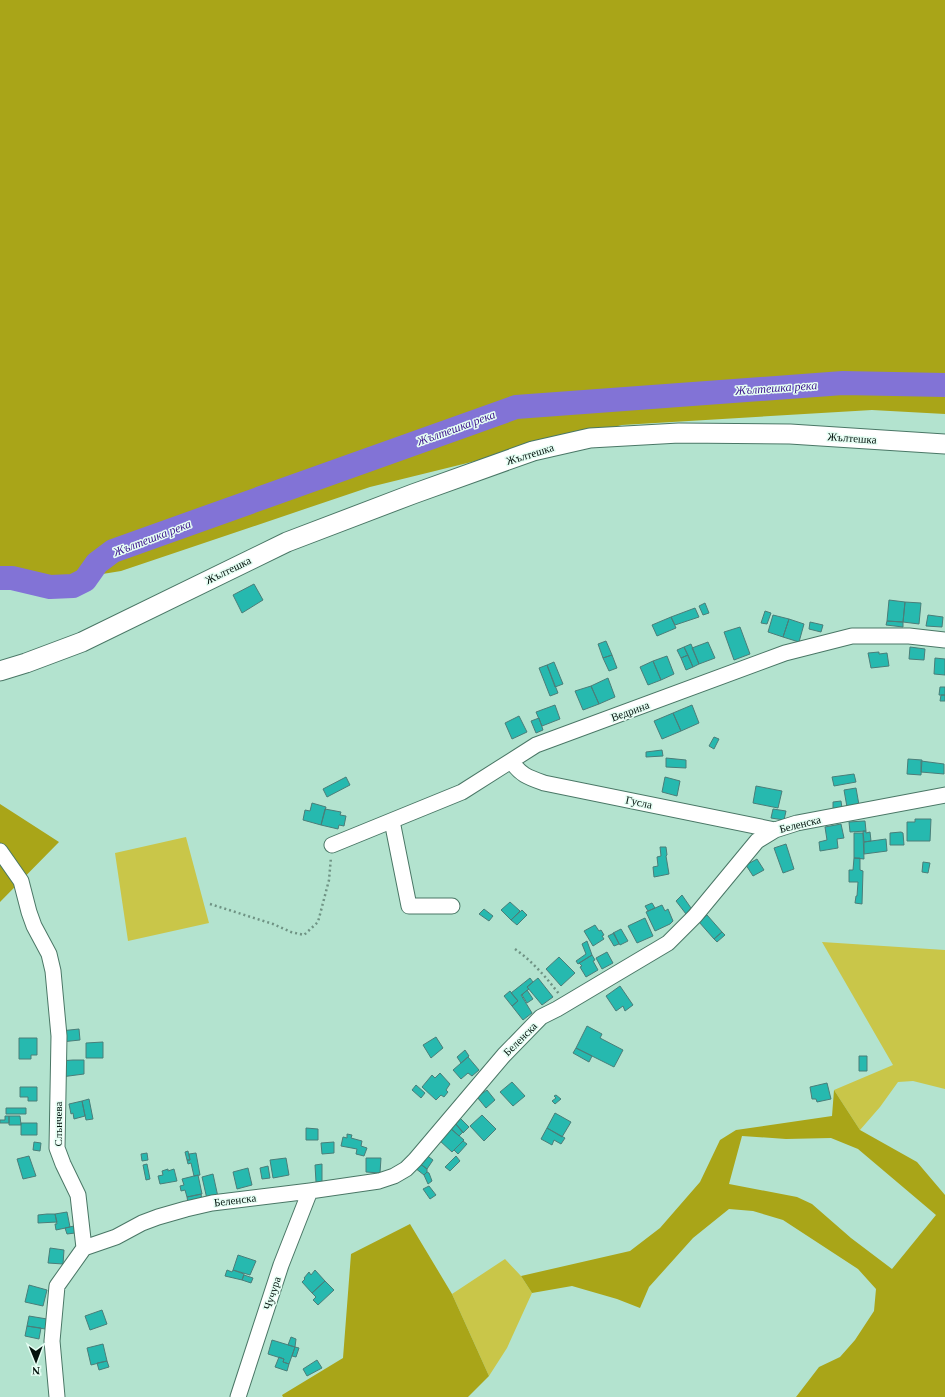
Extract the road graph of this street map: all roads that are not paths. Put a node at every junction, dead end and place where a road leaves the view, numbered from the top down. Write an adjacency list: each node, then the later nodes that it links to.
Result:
1 (945, 444): 3 (main road, Жълтешка)
2 (945, 640): 4 (street, Ведрина)
3 (0, 671)
4 (511, 761): 6 (street, Ведрина); 7 (street, Гусла)
5 (945, 795): 7 (street, Беленска)
6 (392, 821): 8 (street, Ведрина); 10 (street)
7 (775, 830): 11 (street, Беленска)
8 (332, 845)
9 (0, 852): 12 (street, Слънчева)
10 (452, 906)
11 (310, 1191): 12 (street, Беленска); 14 (street, Чучура)
12 (84, 1248): 13 (street)
13 (57, 1397)
14 (238, 1397)

